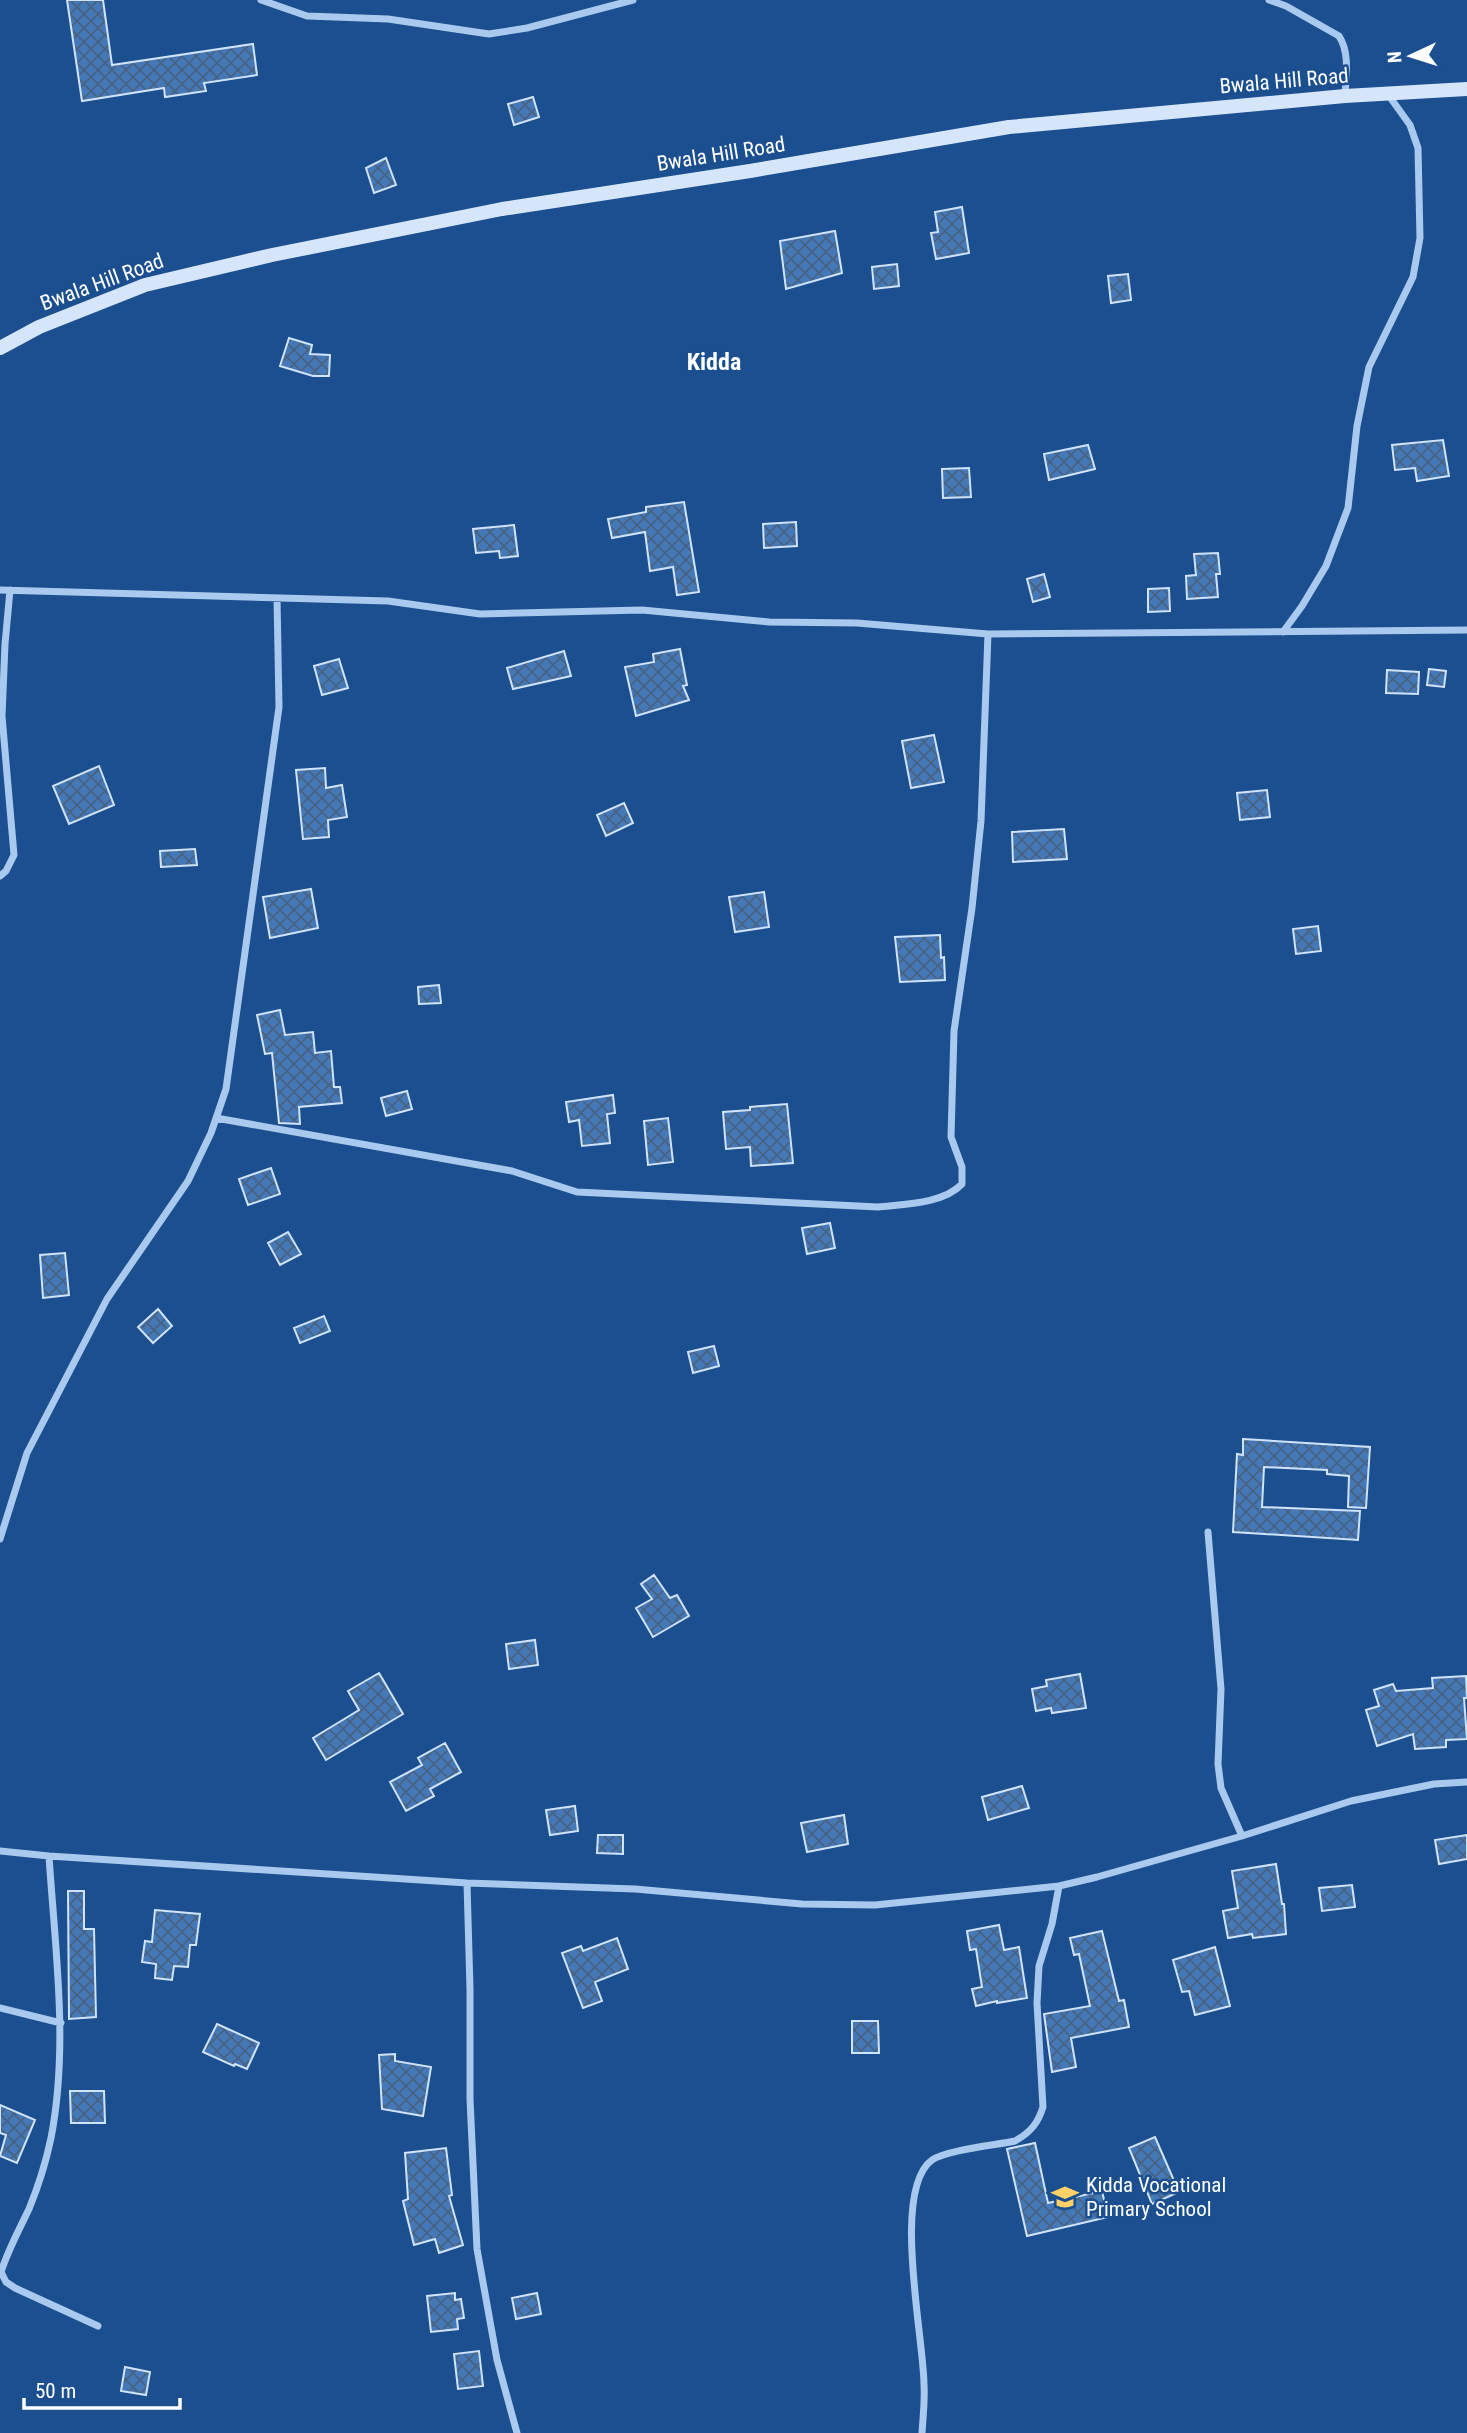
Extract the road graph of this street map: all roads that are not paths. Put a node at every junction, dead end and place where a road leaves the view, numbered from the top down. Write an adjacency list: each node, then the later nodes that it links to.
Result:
1 (261, 0): 2 (street)
2 (633, 0)
3 (1269, 0): 4 (street)
4 (1286, 3): 7 (street)
5 (1467, 89): 6 (street, Bwala Hill Road)
6 (1386, 93): 7 (street, Bwala Hill Road); 13 (street)
7 (1345, 96): 8 (street, Bwala Hill Road)
8 (0, 348)
9 (0, 590): 10 (street)
10 (10, 590): 11 (street); 15 (street)
11 (277, 598): 14 (street); 16 (street)
12 (1467, 630): 13 (street)
13 (1283, 632): 14 (street)
14 (988, 634): 16 (street)
15 (0, 876)
16 (216, 1118): 18 (street)
17 (1208, 1532): 20 (street)
18 (0, 1539)
19 (1467, 1782): 20 (street)
20 (1242, 1836): 24 (street)
21 (0, 1851): 22 (street)
22 (49, 1856): 23 (street); 26 (street)
23 (467, 1883): 24 (street); 28 (street)
24 (1059, 1886): 29 (street)
25 (0, 2008): 26 (street)
26 (61, 2023): 27 (street)
27 (98, 2326)
28 (517, 2433)
29 (922, 2433)

